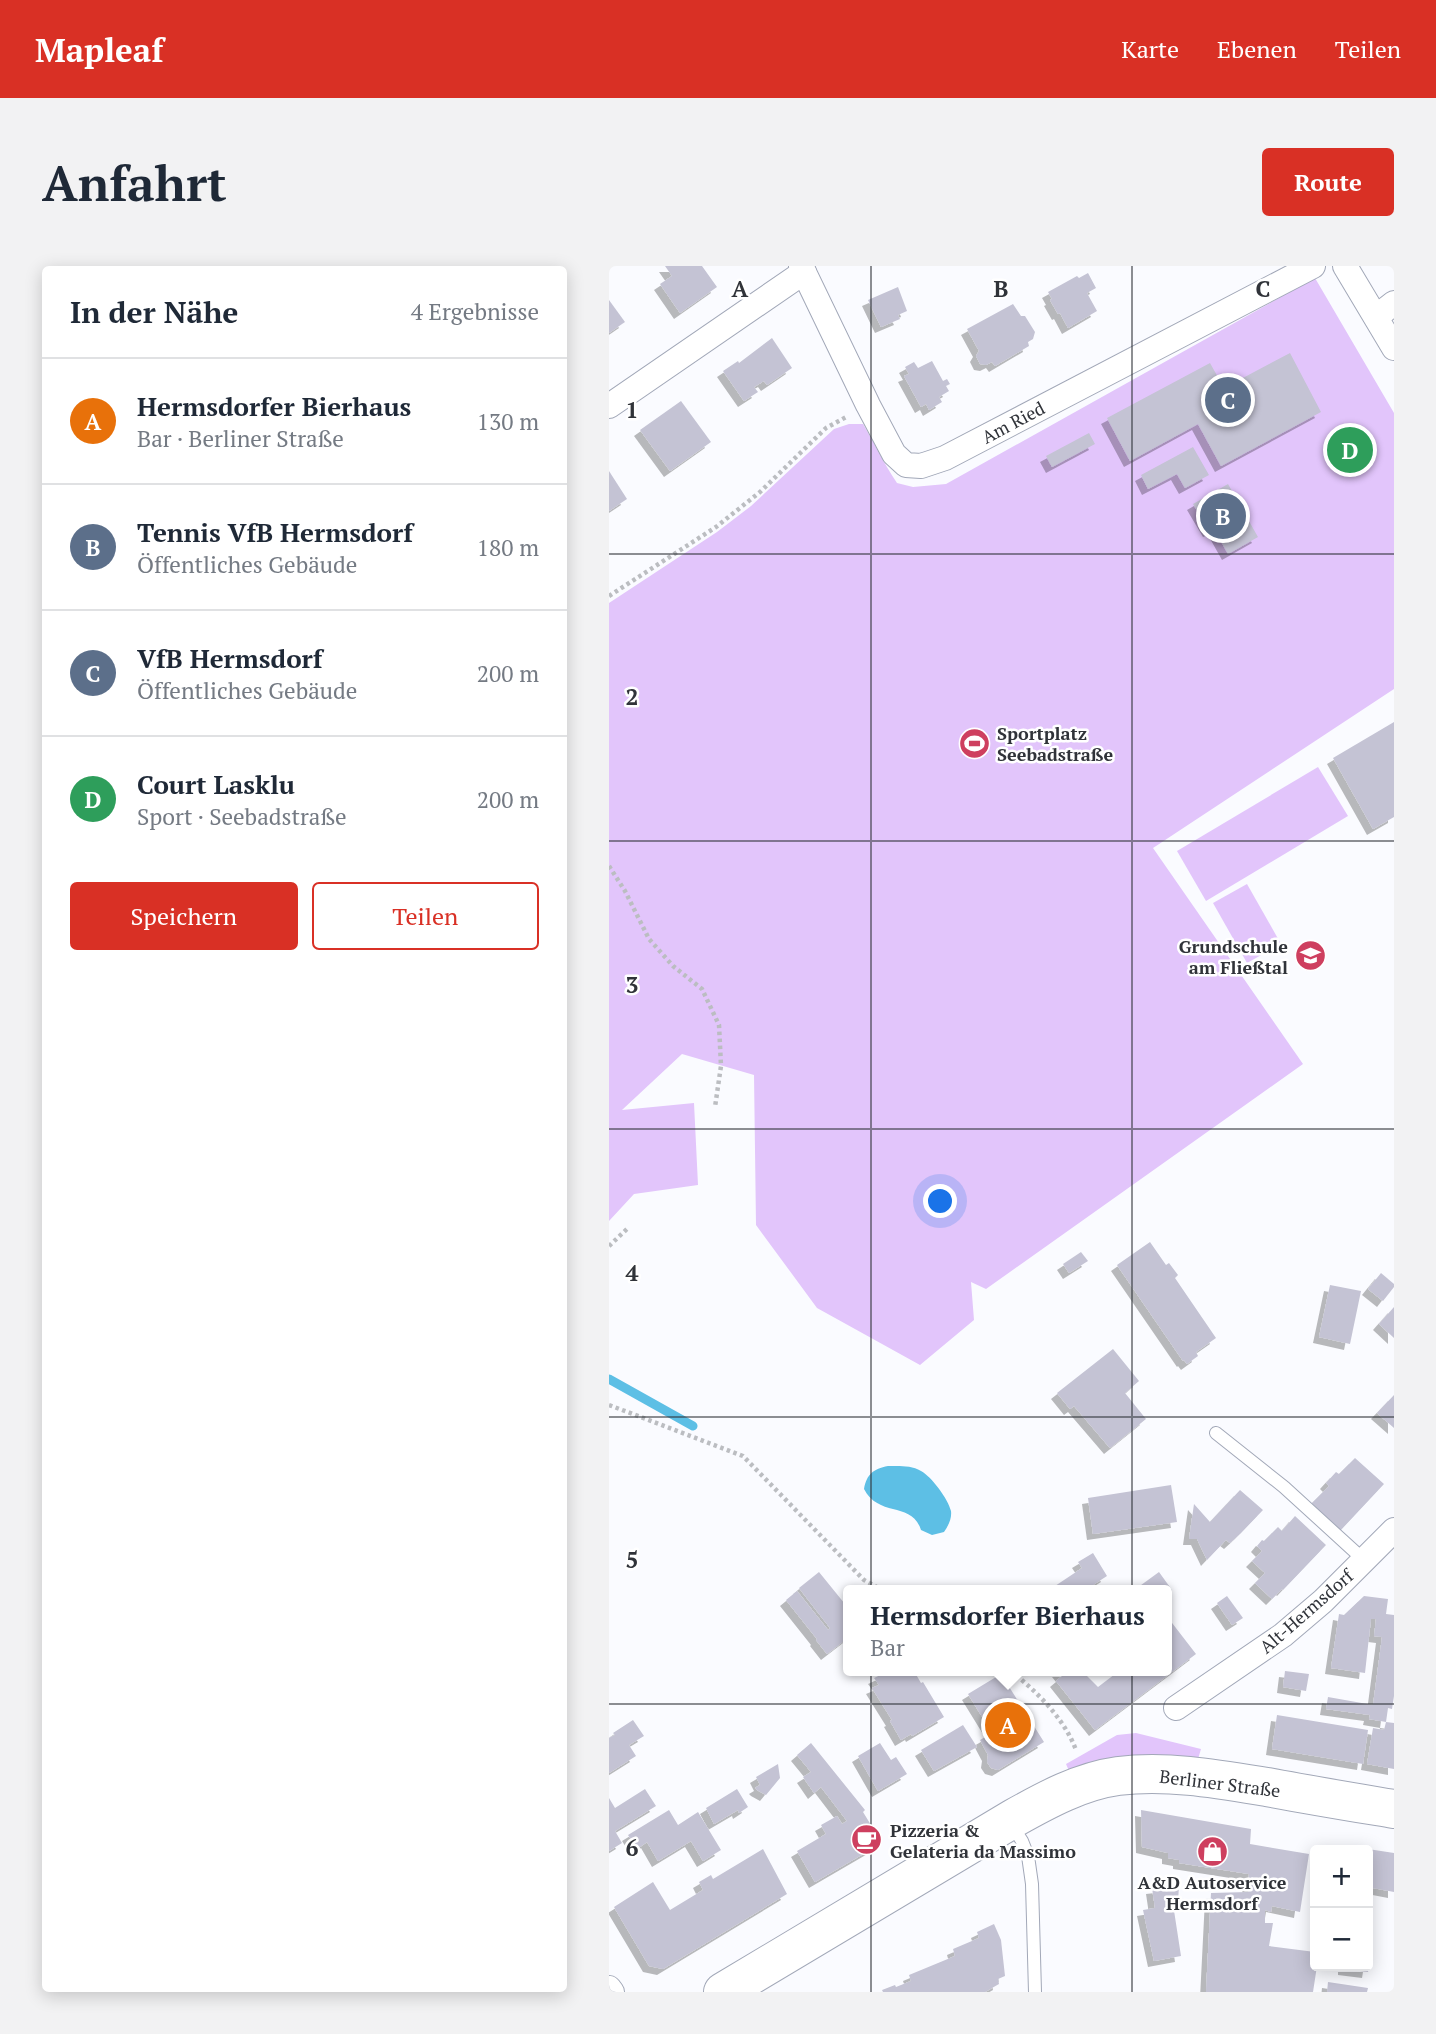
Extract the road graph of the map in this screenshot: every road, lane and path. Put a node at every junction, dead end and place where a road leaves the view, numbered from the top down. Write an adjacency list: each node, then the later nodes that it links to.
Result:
1 (1313, 266): 6 (street, Am Ried)
2 (1345, 266): 4 (street)
3 (803, 269): 6 (street, Am Ried); 7 (street, Am Ried)
4 (1385, 310): 5 (street)
5 (1394, 348)
6 (868, 405): 8 (path)
7 (609, 406)
8 (609, 596)
9 (609, 866): 10 (path)
10 (715, 1107)
11 (628, 1228): 12 (path)
12 (609, 1246)
13 (609, 1405): 17 (path)
14 (1216, 1433): 16 (lane)
15 (1394, 1530): 16 (street, Alt-Hermsdorf)
16 (1364, 1560): 19 (street, Alt-Hermsdorf)
17 (873, 1585)
18 (1017, 1676): 20 (path)
19 (1177, 1708)
20 (1076, 1750)
21 (1394, 1809): 22 (main road, Berliner Straße)
22 (1009, 1821): 25 (main road, Berliner Straße); 26 (lane)
23 (609, 1987): 24 (street)
24 (612, 1992)
25 (723, 1992)
26 (1035, 1992)

